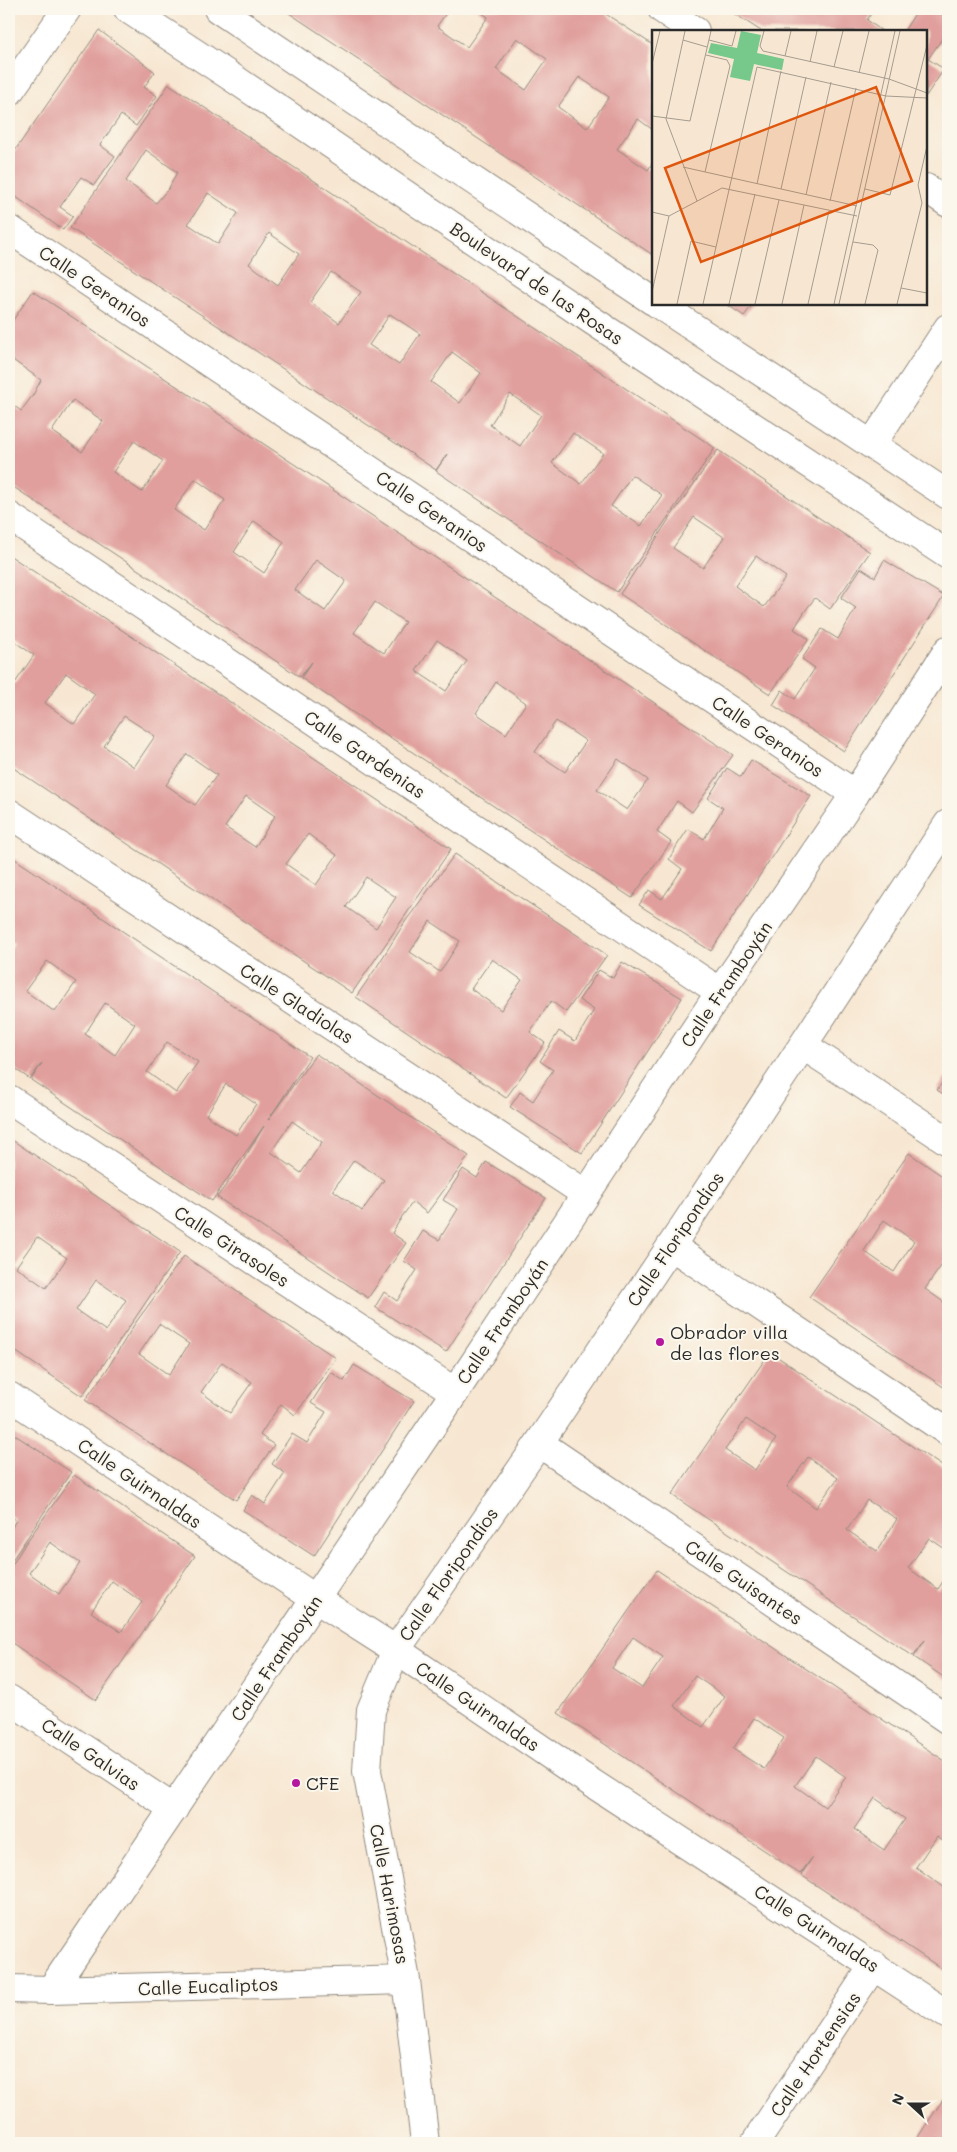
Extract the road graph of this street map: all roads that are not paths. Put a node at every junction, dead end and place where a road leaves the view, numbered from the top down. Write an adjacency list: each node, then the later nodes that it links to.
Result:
1 (66, 9): 6 (street)
2 (128, 9): 16 (street, Boulevard de las Rosas)
3 (218, 9): 10 (street)
4 (662, 9): 5 (street)
5 (694, 30)
6 (9, 92)
7 (927, 189): 8 (street)
8 (948, 203)
9 (9, 228): 18 (street, Calle Geranios)
10 (652, 300)
11 (660, 305): 13 (street)
12 (948, 328): 13 (street)
13 (872, 444): 14 (street)
14 (948, 495)
15 (9, 516): 21 (street, Calle Gardenias)
16 (948, 555)
17 (948, 650): 18 (street, Calle Framboyán)
18 (855, 794): 21 (street, Calle Framboyán)
19 (9, 813): 25 (street, Calle Gladiolas)
20 (945, 837): 22 (street, Calle Floripondios)
21 (720, 992): 25 (street, Calle Framboyán)
22 (804, 1046): 24 (street); 26 (street, Calle Floripondios)
23 (9, 1099): 27 (street, Calle Girasoles)
24 (948, 1141)
25 (586, 1194): 27 (street, Calle Framboyán)
26 (671, 1246): 29 (street); 30 (street, Calle Floripondios)
27 (455, 1392): 31 (street, Calle Framboyán)
28 (9, 1396): 31 (street, Calle Guirnaldas)
29 (948, 1432)
30 (539, 1443): 32 (street, Calle Floripondios); 34 (street, Calle Guisantes)
31 (316, 1600): 32 (street, Calle Guirnaldas); 35 (street, Calle Framboyán)
32 (396, 1650): 36 (street, Calle Guirnaldas); 37 (street, Calle Harimosas)
33 (9, 1698): 35 (street, Calle Galvias)
34 (948, 1720)
35 (174, 1809): 39 (street, Calle Framboyán)
36 (874, 1965): 40 (street, Calle Guirnaldas); 42 (street, Calle Hortensias)
37 (406, 1980): 39 (street, Calle Eucaliptos); 41 (street, Calle Harimosas)
38 (9, 1989): 39 (street, Calle Eucaliptos)
39 (51, 1990)
40 (948, 2015)
41 (425, 2143)
42 (755, 2143)

